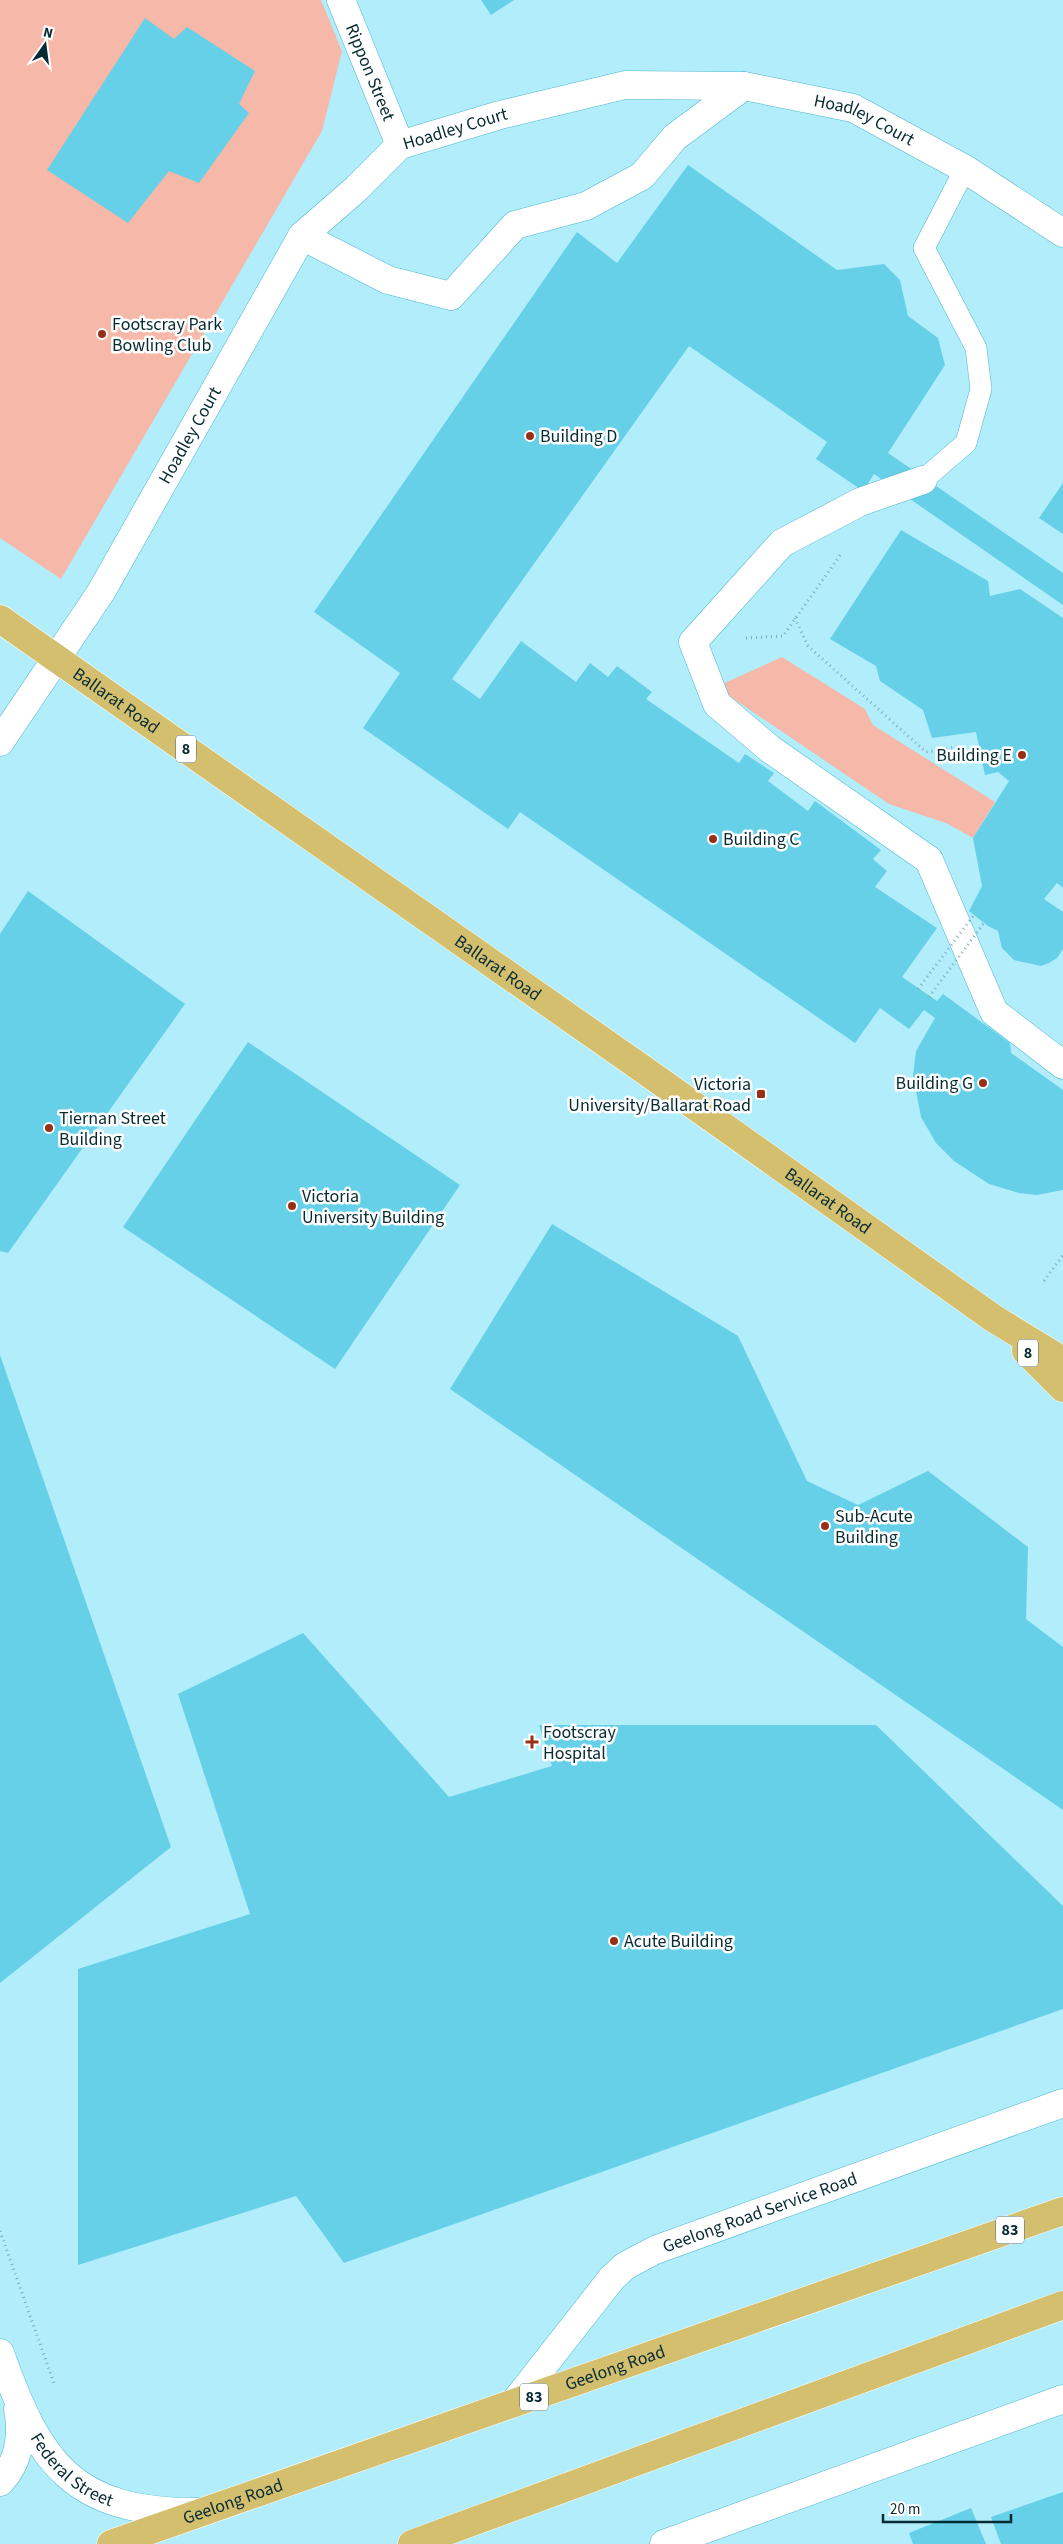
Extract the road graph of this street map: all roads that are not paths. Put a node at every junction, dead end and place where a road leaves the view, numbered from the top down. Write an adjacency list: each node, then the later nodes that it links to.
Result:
1 (341, 0): 3 (street, Rippon Street)
2 (744, 86): 3 (street, Hoadley Court); 4 (street, Hoadley Court); 6 (street)
3 (400, 145): 6 (street, Hoadley Court)
4 (966, 169): 5 (street, Hoadley Court); 7 (lane)
5 (1063, 233)
6 (302, 236): 9 (street, Hoadley Court)
7 (923, 480): 11 (street)
8 (0, 619): 9 (highway, Ballarat Road / 8)
9 (58, 658): 10 (street, Hoadley Court); 12 (highway, Ballarat Road / 8)
10 (0, 742)
11 (1063, 1065)
12 (993, 1318): 13 (highway, Ballarat Road / 8); 14 (highway, Ballarat Road / 8)
13 (1063, 1361)
14 (1063, 1388)
15 (1063, 2103): 21 (street, Geelong Road Service Road)
16 (1063, 2211): 21 (highway, Geelong Road / 83)
17 (1063, 2305): 25 (highway)
18 (0, 2353): 20 (street, Federal Street)
19 (1063, 2399): 26 (street)
20 (17, 2400): 22 (street); 23 (street, Federal Street)
21 (514, 2404): 23 (highway, Geelong Road / 83)
22 (0, 2482)
23 (202, 2512): 24 (highway, Geelong Road / 83)
24 (111, 2544)
25 (412, 2544)
26 (664, 2544)

